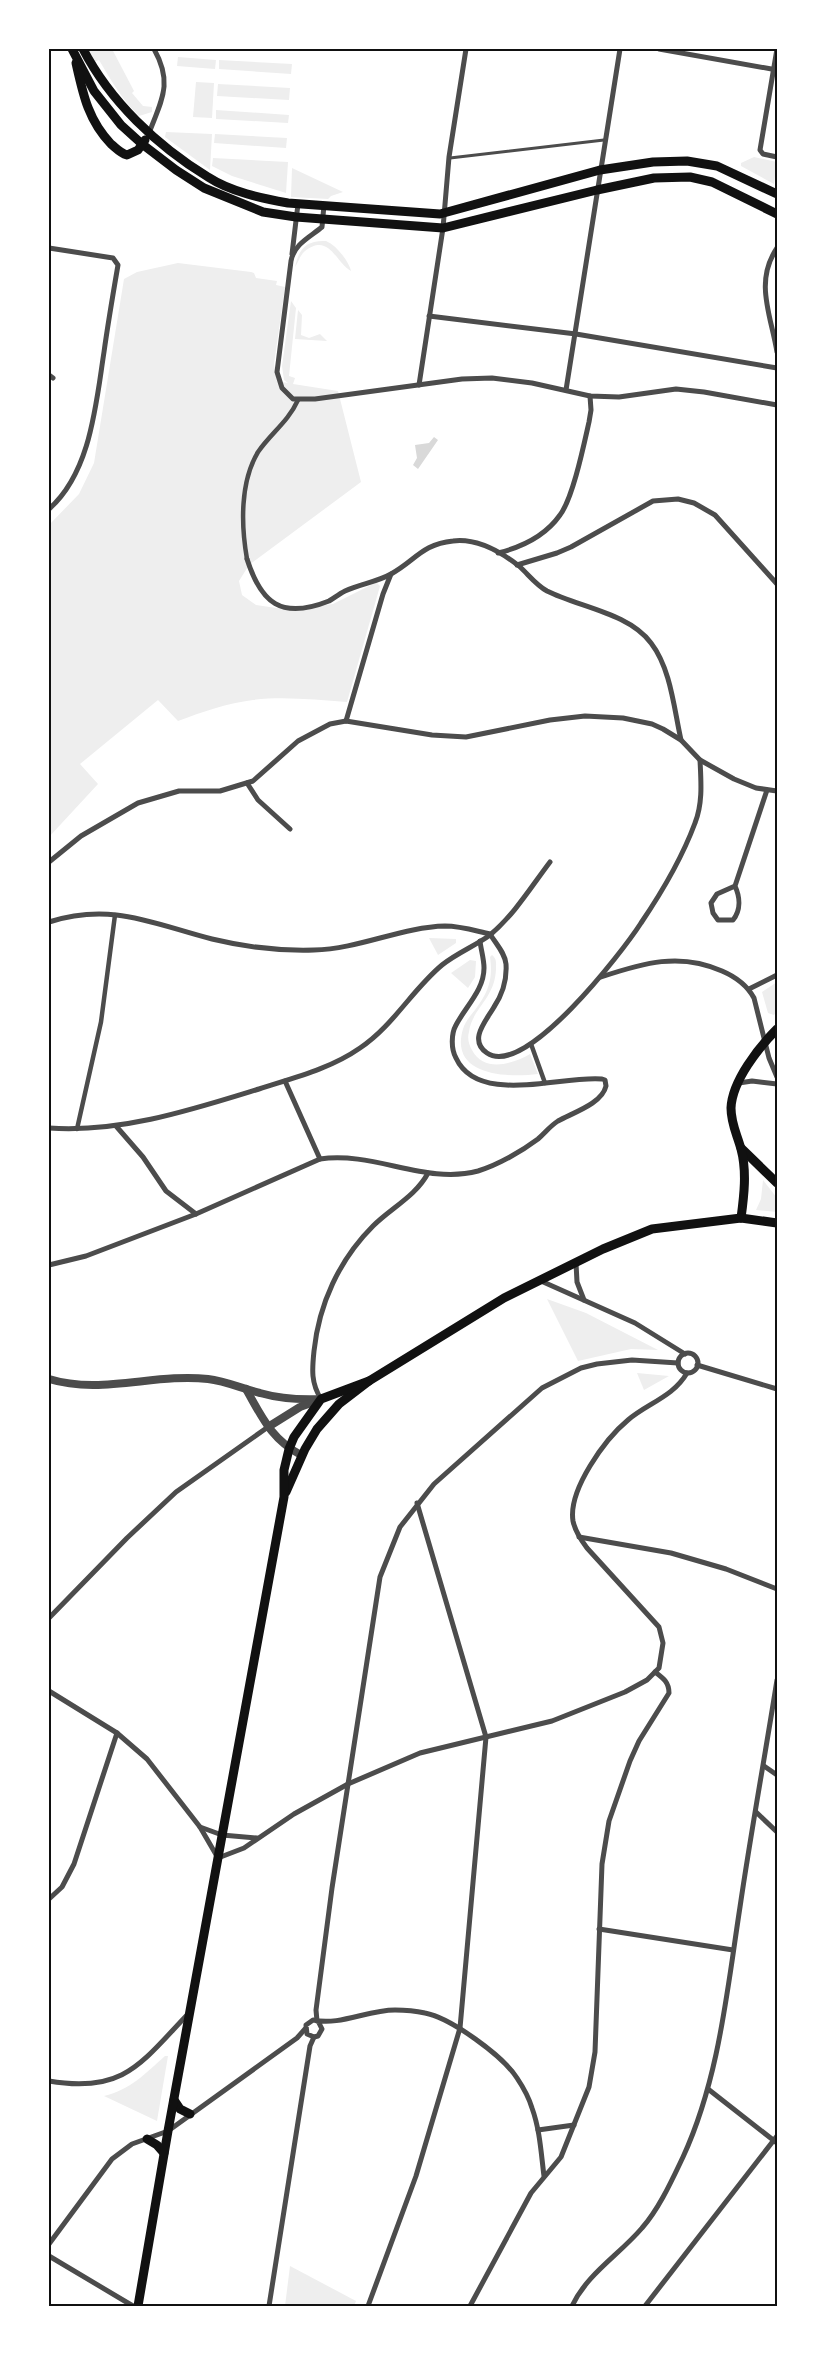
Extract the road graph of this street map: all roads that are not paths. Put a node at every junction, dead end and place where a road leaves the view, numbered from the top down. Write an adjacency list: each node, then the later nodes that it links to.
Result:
1 (83, 49): 9 (main road)
2 (154, 49): 9 (street)
3 (466, 49): 13 (street)
4 (620, 49): 10 (street)
5 (659, 49): 8 (street)
6 (777, 49): 8 (street)
7 (73, 50): 11 (main road); 11 (main road)
8 (776, 70): 12 (street)
9 (149, 133): 11 (main road); 17 (main road)
10 (604, 140): 13 (lane); 14 (street)
11 (142, 144): 21 (main road)
12 (776, 157)
13 (449, 158): 19 (street)
14 (600, 170): 15 (street); 16 (main road); 19 (main road)
15 (597, 190): 20 (main road); 23 (main road); 28 (street)
16 (777, 194)
17 (298, 204): 18 (main road); 21 (street)
18 (324, 205): 19 (main road); 22 (street)
19 (444, 213): 23 (street)
20 (777, 214)
21 (296, 217): 22 (main road); 26 (street)
22 (323, 219): 23 (main road); 26 (street)
23 (443, 228): 27 (street)
24 (49, 248): 36 (street)
25 (777, 248): 29 (street)
26 (292, 256): 34 (street)
27 (429, 316): 28 (street); 31 (street)
28 (576, 334): 30 (street); 32 (street)
29 (777, 352)
30 (777, 368)
31 (419, 385): 32 (street); 34 (street)
32 (566, 390): 33 (street)
33 (590, 396): 35 (street); 37 (street)
34 (298, 400): 38 (street)
35 (777, 405)
36 (49, 509)
37 (498, 553): 39 (street); 40 (street)
38 (247, 558): 40 (street)
39 (517, 565): 41 (street); 43 (street)
40 (392, 574): 42 (street)
41 (777, 584)
42 (346, 721): 43 (street); 45 (street)
43 (681, 740): 44 (street)
44 (700, 760): 46 (street); 57 (street)
45 (247, 783): 48 (street); 49 (street)
46 (767, 790): 47 (street); 51 (street)
47 (777, 791)
48 (290, 829)
49 (49, 862)
50 (550, 862): 54 (street)
51 (735, 886): 51 (street)
52 (115, 914): 53 (street); 54 (street); 69 (street)
53 (49, 922)
54 (490, 934): 55 (street); 61 (street)
55 (480, 941): 63 (street); 64 (street)
56 (777, 975): 58 (street)
57 (600, 977): 58 (street); 61 (street)
58 (749, 989): 60 (street)
59 (777, 1029): 60 (main road)
60 (765, 1041): 62 (street); 65 (main road)
61 (531, 1044): 64 (street)
62 (777, 1077)
63 (285, 1081): 67 (street); 71 (street)
64 (545, 1083): 73 (street)
65 (739, 1083): 66 (street); 70 (main road)
66 (777, 1084)
67 (116, 1126): 69 (street); 76 (street)
68 (49, 1128): 69 (street)
69 (78, 1129)
70 (741, 1148): 72 (main road); 74 (main road)
71 (320, 1160): 73 (street); 76 (street)
72 (762, 1168): 74 (main road); 75 (main road)
73 (428, 1173): 91 (street)
74 (744, 1174): 77 (main road)
75 (777, 1183)
76 (196, 1214): 80 (street)
77 (741, 1218): 78 (main road); 79 (main road)
78 (777, 1223)
79 (576, 1263): 81 (main road); 82 (street)
80 (49, 1265)
81 (540, 1281): 82 (street); 88 (main road)
82 (584, 1300): 83 (street)
83 (685, 1354): 84 (street); 85 (street)
84 (678, 1362): 86 (street); 96 (street)
85 (697, 1365): 86 (street); 90 (street)
86 (687, 1373): 97 (street)
87 (49, 1379): 89 (street)
88 (369, 1381): 91 (main road); 94 (main road)
89 (246, 1389): 91 (street); 92 (street)
90 (777, 1389)
91 (321, 1399): 92 (street); 93 (main road); 94 (main road)
92 (268, 1427): 93 (street); 99 (street)
93 (289, 1449): 94 (street); 95 (main road)
94 (303, 1452): 95 (main road)
95 (284, 1497): 111 (main road)
96 (417, 1503): 104 (street); 107 (street)
97 (579, 1537): 98 (street); 100 (street)
98 (777, 1589)
99 (49, 1618)
100 (655, 1672): 104 (street); 115 (street)
101 (777, 1680): 105 (street)
102 (49, 1691): 103 (street)
103 (117, 1733): 109 (street); 114 (street)
104 (486, 1737): 107 (street); 122 (street)
105 (764, 1766): 106 (street); 108 (street)
106 (777, 1775)
107 (348, 1784): 112 (street); 117 (street)
108 (756, 1812): 110 (street); 116 (street)
109 (200, 1827): 111 (street); 113 (street)
110 (777, 1832)
111 (222, 1835): 112 (street); 113 (main road)
112 (258, 1838): 113 (street)
113 (218, 1858): 118 (main road)
114 (49, 1899)
115 (599, 1929): 116 (street); 129 (street)
116 (733, 1950): 126 (street)
117 (316, 2010): 119 (street); 120 (street)
118 (190, 2011): 125 (street); 127 (main road)
119 (310, 2021): 120 (street); 124 (street)
120 (318, 2022): 121 (street); 123 (street)
121 (334, 2022): 122 (street); 123 (street)
122 (460, 2028): 130 (street); 141 (street)
123 (322, 2029): 124 (street)
124 (309, 2034): 128 (street); 140 (street)
125 (49, 2081)
126 (708, 2089): 133 (street); 143 (street)
127 (174, 2100): 128 (main road); 131 (main road)
128 (190, 2114): 131 (street)
129 (574, 2125): 130 (street); 135 (street)
130 (538, 2130): 135 (street)
131 (168, 2131): 132 (street); 134 (main road)
132 (147, 2139): 134 (main road); 136 (street)
133 (776, 2140): 144 (street)
134 (164, 2153): 139 (main road)
135 (544, 2176): 142 (street)
136 (49, 2244)
137 (49, 2256): 138 (street)
138 (132, 2306)
139 (138, 2306)
140 (269, 2306)
141 (368, 2306)
142 (470, 2306)
143 (572, 2306)
144 (645, 2306)

